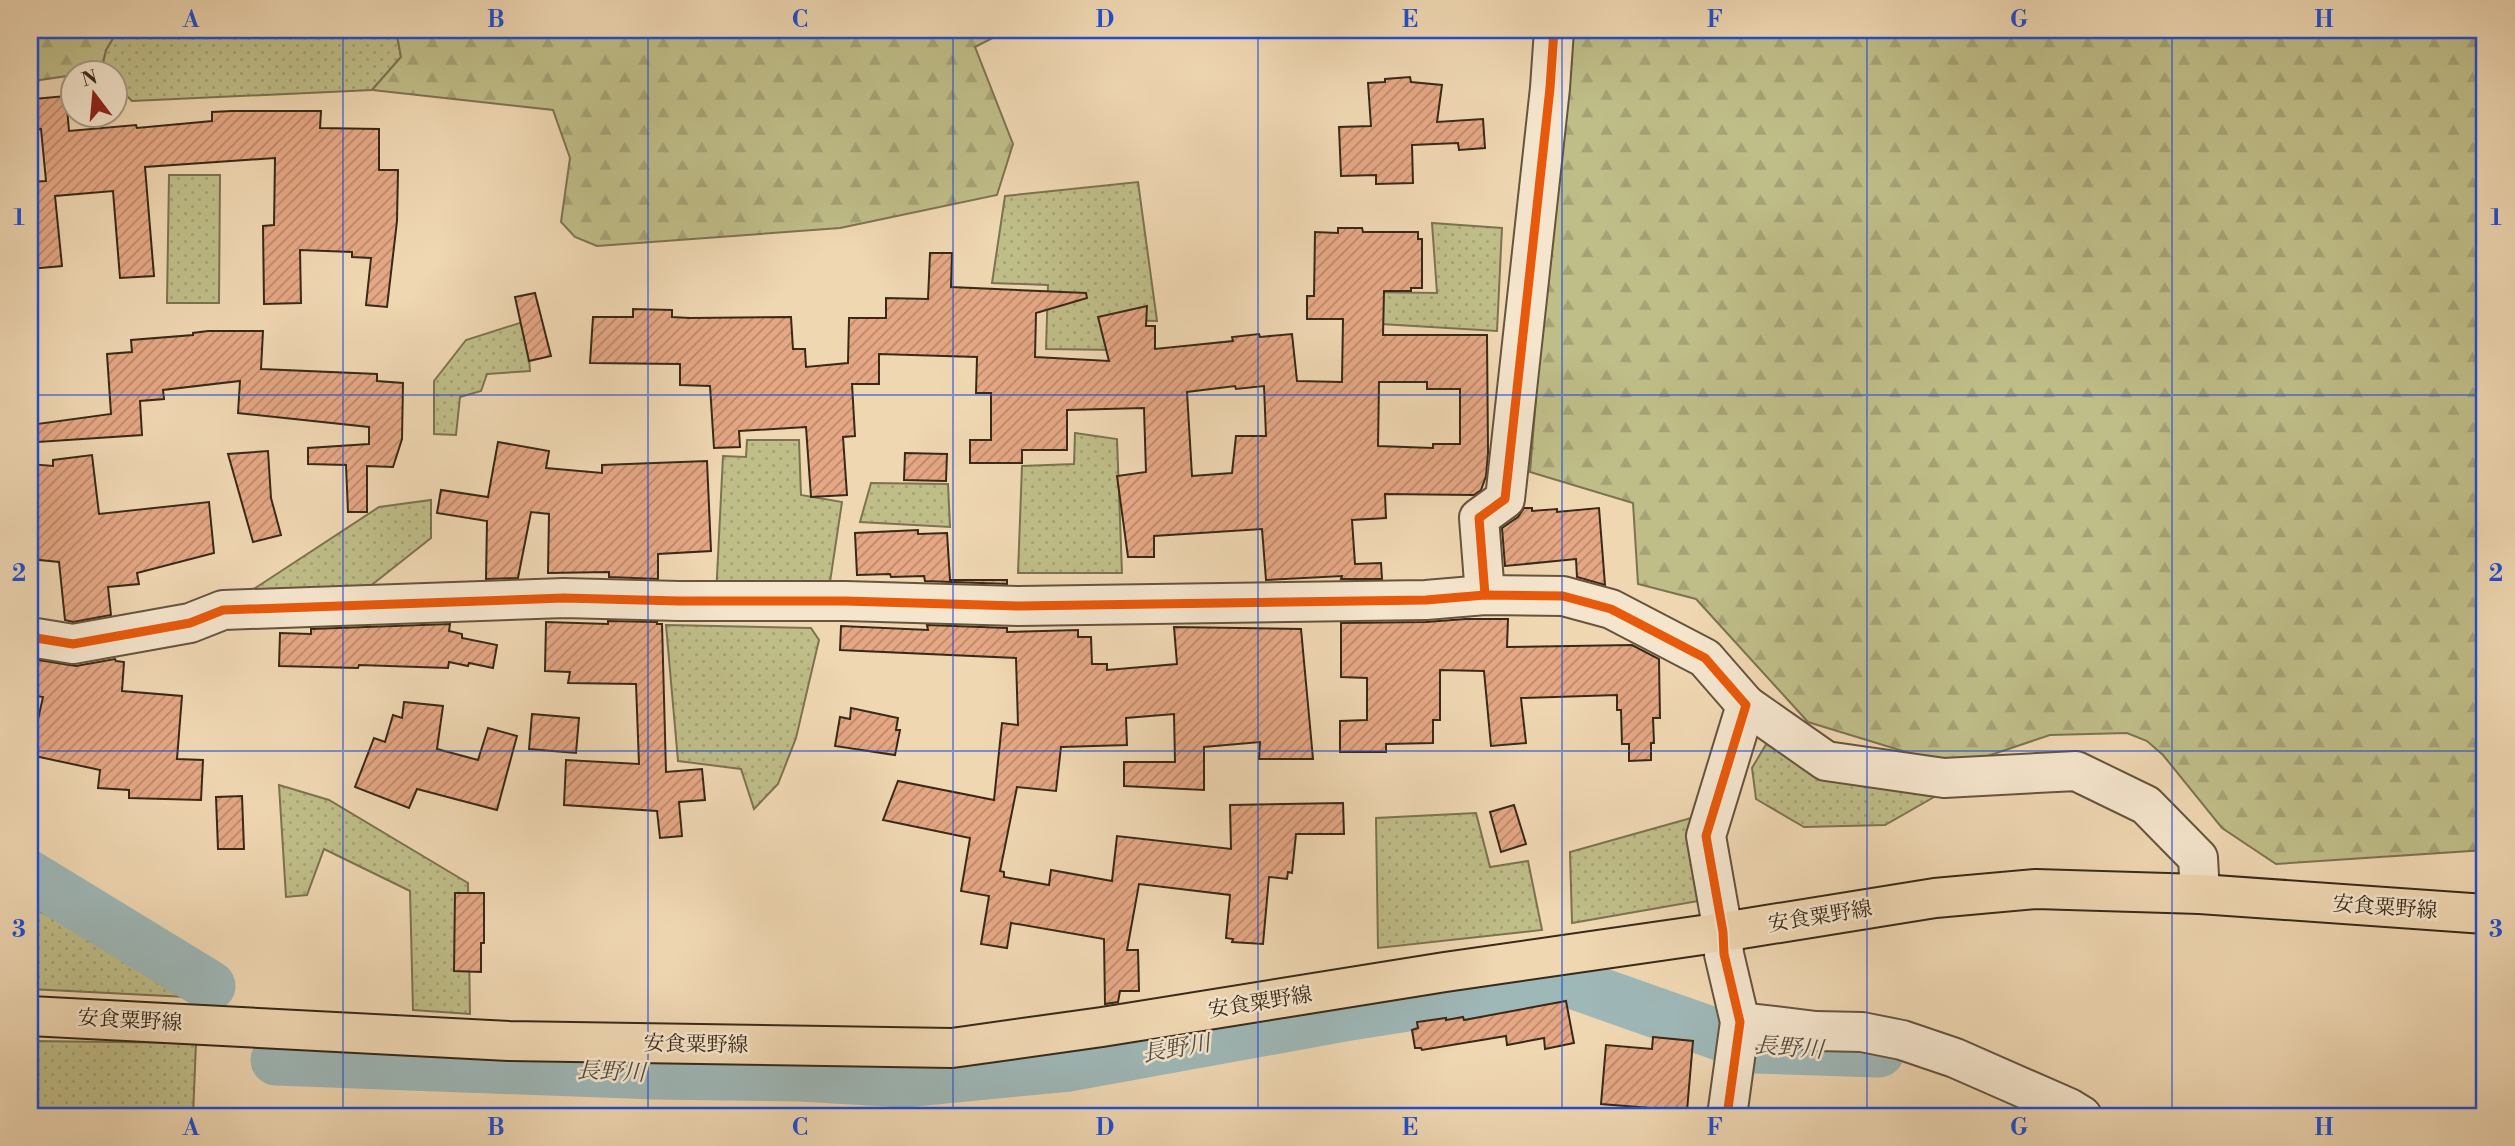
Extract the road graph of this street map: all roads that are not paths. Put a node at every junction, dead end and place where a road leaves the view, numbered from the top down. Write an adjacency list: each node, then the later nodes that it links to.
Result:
1 (1554, 30): 2 (street)
2 (1485, 595): 3 (street); 4 (street)
3 (30, 637)
4 (1746, 705): 5 (street); 9 (street)
5 (2200, 894): 7 (main road, 安食粟野線); 9 (main road, 安食粟野線)
6 (2485, 896): 7 (street)
7 (2374, 906): 8 (main road, 安食粟野線)
8 (2485, 914)
9 (1723, 932): 10 (main road, 安食粟野線); 11 (street)
10 (30, 1016)
11 (1738, 1035): 12 (street); 13 (street)
12 (1727, 1116)
13 (2082, 1116)

